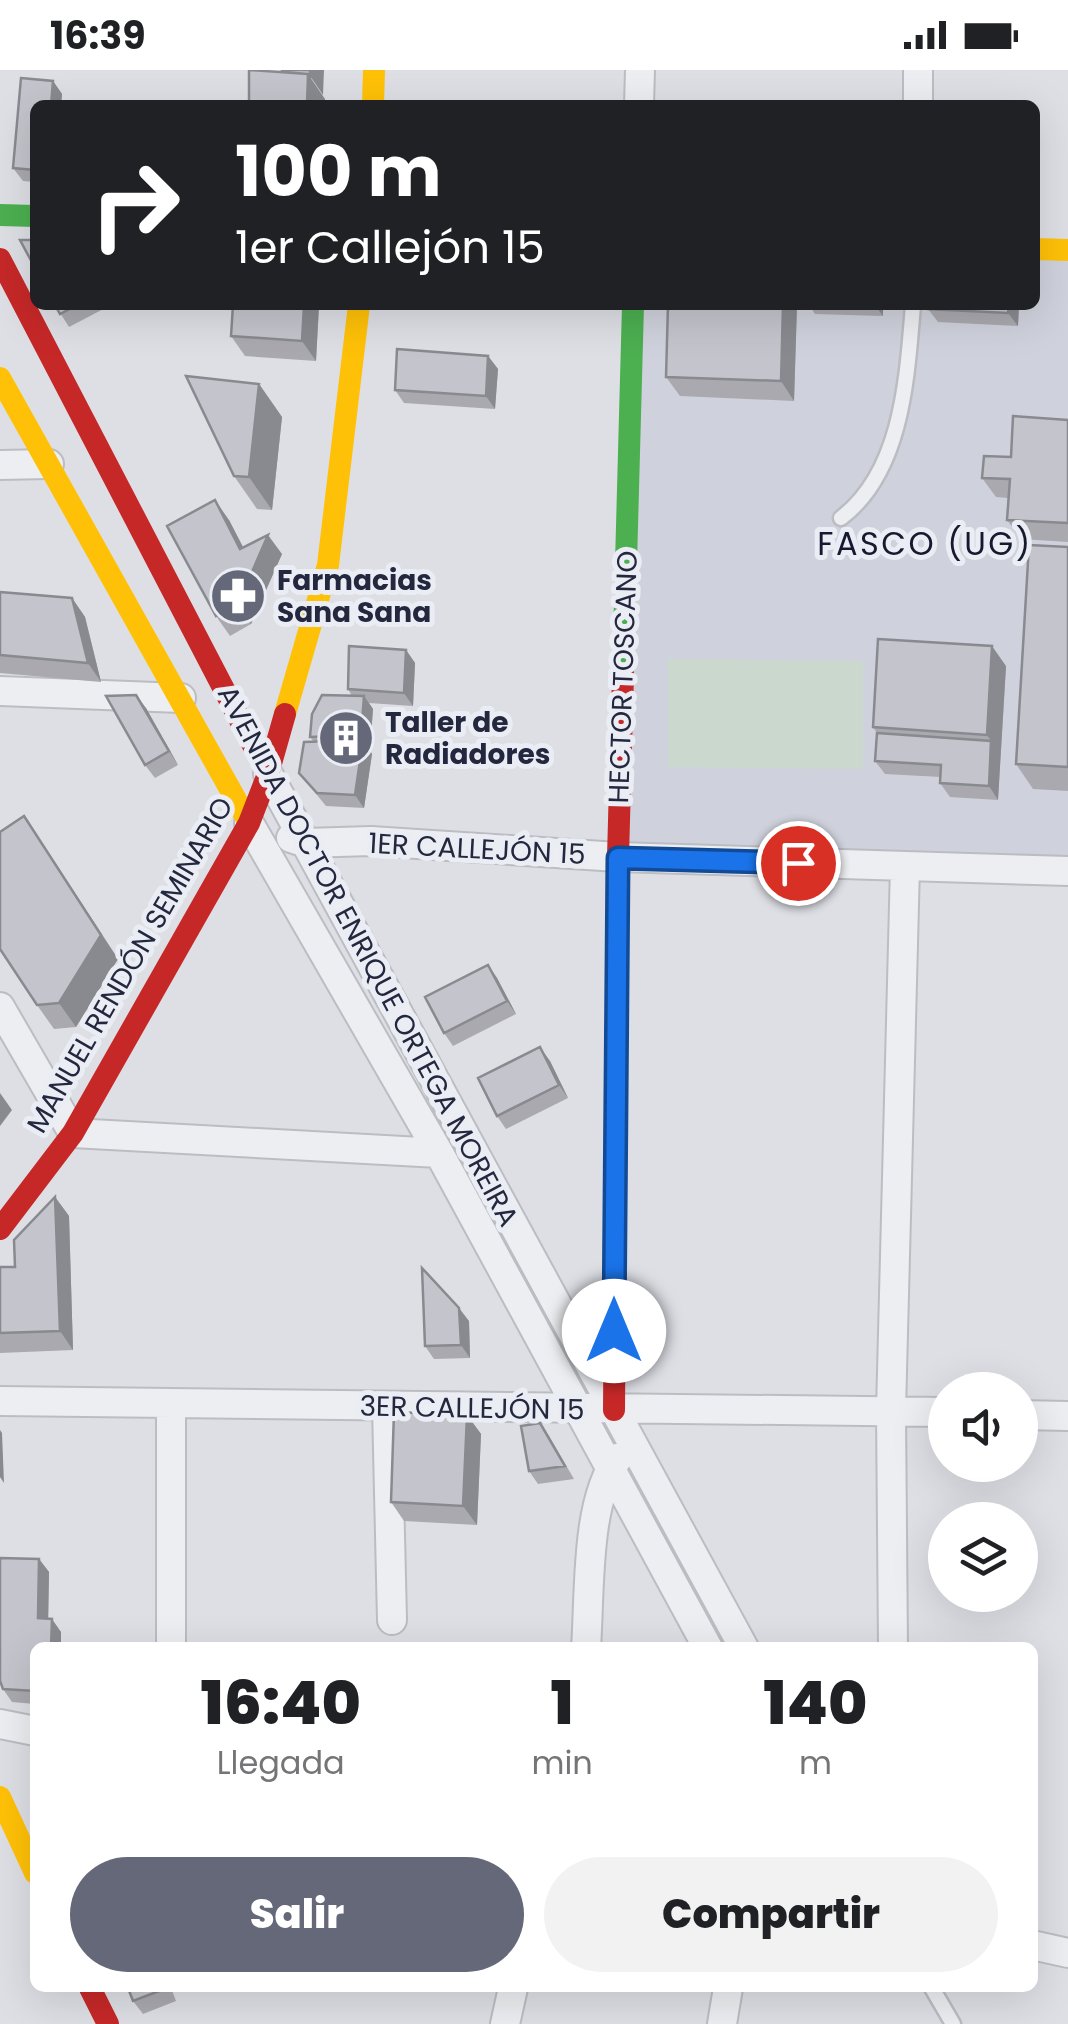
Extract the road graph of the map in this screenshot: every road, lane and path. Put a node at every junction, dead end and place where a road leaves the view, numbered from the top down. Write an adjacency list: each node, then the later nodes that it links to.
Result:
1 (374, 70): 4 (street)
2 (640, 70): 5 (street)
3 (918, 70): 6 (street)
4 (373, 100)
5 (639, 100)
6 (918, 100)
7 (0, 215): 8 (street)
8 (30, 216)
9 (1040, 249): 10 (street)
10 (1068, 250)
11 (0, 259): 21 (street, AVENIDA DOCTOR ENRIQUE ORTEGA MOREIRA)
12 (359, 310): 21 (street, MANUEL RENDÓN SEMINARIO)
13 (633, 310): 24 (street, HECTOR TOSCANO)
14 (912, 310): 18 (lane)
15 (0, 378): 16 (street, AVENIDA DOCTOR ENRIQUE ORTEGA MOREIRA)
16 (49, 464): 17 (street); 20 (street, AVENIDA DOCTOR ENRIQUE ORTEGA MOREIRA)
17 (0, 465)
18 (841, 518)
19 (0, 692): 20 (street)
20 (182, 698): 22 (street, AVENIDA DOCTOR ENRIQUE ORTEGA MOREIRA)
21 (268, 774): 22 (street, MANUEL RENDÓN SEMINARIO); 23 (street, AVENIDA DOCTOR ENRIQUE ORTEGA MOREIRA)
22 (249, 823): 23 (street, 1ER CALLEJÓN 15); 28 (street, MANUEL RENDÓN SEMINARIO); 29 (street, AVENIDA DOCTOR ENRIQUE ORTEGA MOREIRA)
23 (306, 843): 24 (street, 1ER CALLEJÓN 15); 35 (street, AVENIDA DOCTOR ENRIQUE ORTEGA MOREIRA)
24 (618, 858): 25 (street, 1ER CALLEJÓN 15); 35 (street, HECTOR TOSCANO)
25 (906, 866): 26 (street, 1ER CALLEJÓN 15); 36 (street)
26 (1068, 871)
27 (0, 1007): 28 (street)
28 (73, 1134): 29 (street); 30 (street, MANUEL RENDÓN SEMINARIO)
29 (439, 1153): 34 (street, AVENIDA DOCTOR ENRIQUE ORTEGA MOREIRA)
30 (0, 1230)
31 (0, 1401): 32 (street, 3ER CALLEJÓN 15)
32 (172, 1404): 33 (street, 3ER CALLEJÓN 15); 43 (street)
33 (387, 1407): 34 (street, 3ER CALLEJÓN 15); 42 (street)
34 (581, 1410): 35 (street, 3ER CALLEJÓN 15); 41 (street, AVENIDA DOCTOR ENRIQUE ORTEGA MOREIRA)
35 (614, 1410): 36 (street, 3ER CALLEJÓN 15); 40 (street, AVENIDA DOCTOR ENRIQUE ORTEGA MOREIRA)
36 (891, 1411): 37 (street, 3ER CALLEJÓN 15); 47 (street)
37 (928, 1412)
38 (1038, 1415): 39 (street)
39 (1068, 1416)
40 (630, 1441): 41 (street); 46 (street, AVENIDA DOCTOR ENRIQUE ORTEGA MOREIRA)
41 (612, 1466): 44 (street); 45 (street, AVENIDA DOCTOR ENRIQUE ORTEGA MOREIRA)
42 (392, 1620)
43 (171, 1642)
44 (586, 1642)
45 (705, 1642)
46 (741, 1642)
47 (893, 1642)
48 (0, 1724): 49 (street)
49 (30, 1730)
50 (0, 1797): 51 (street)
51 (30, 1862)
52 (1038, 1946): 53 (street)
53 (1068, 1953)
54 (92, 1992): 58 (street)
55 (512, 1992): 59 (street)
56 (727, 1992): 60 (street)
57 (934, 1992): 61 (lane)
58 (108, 2024)
59 (505, 2024)
60 (722, 2024)
61 (953, 2024)

